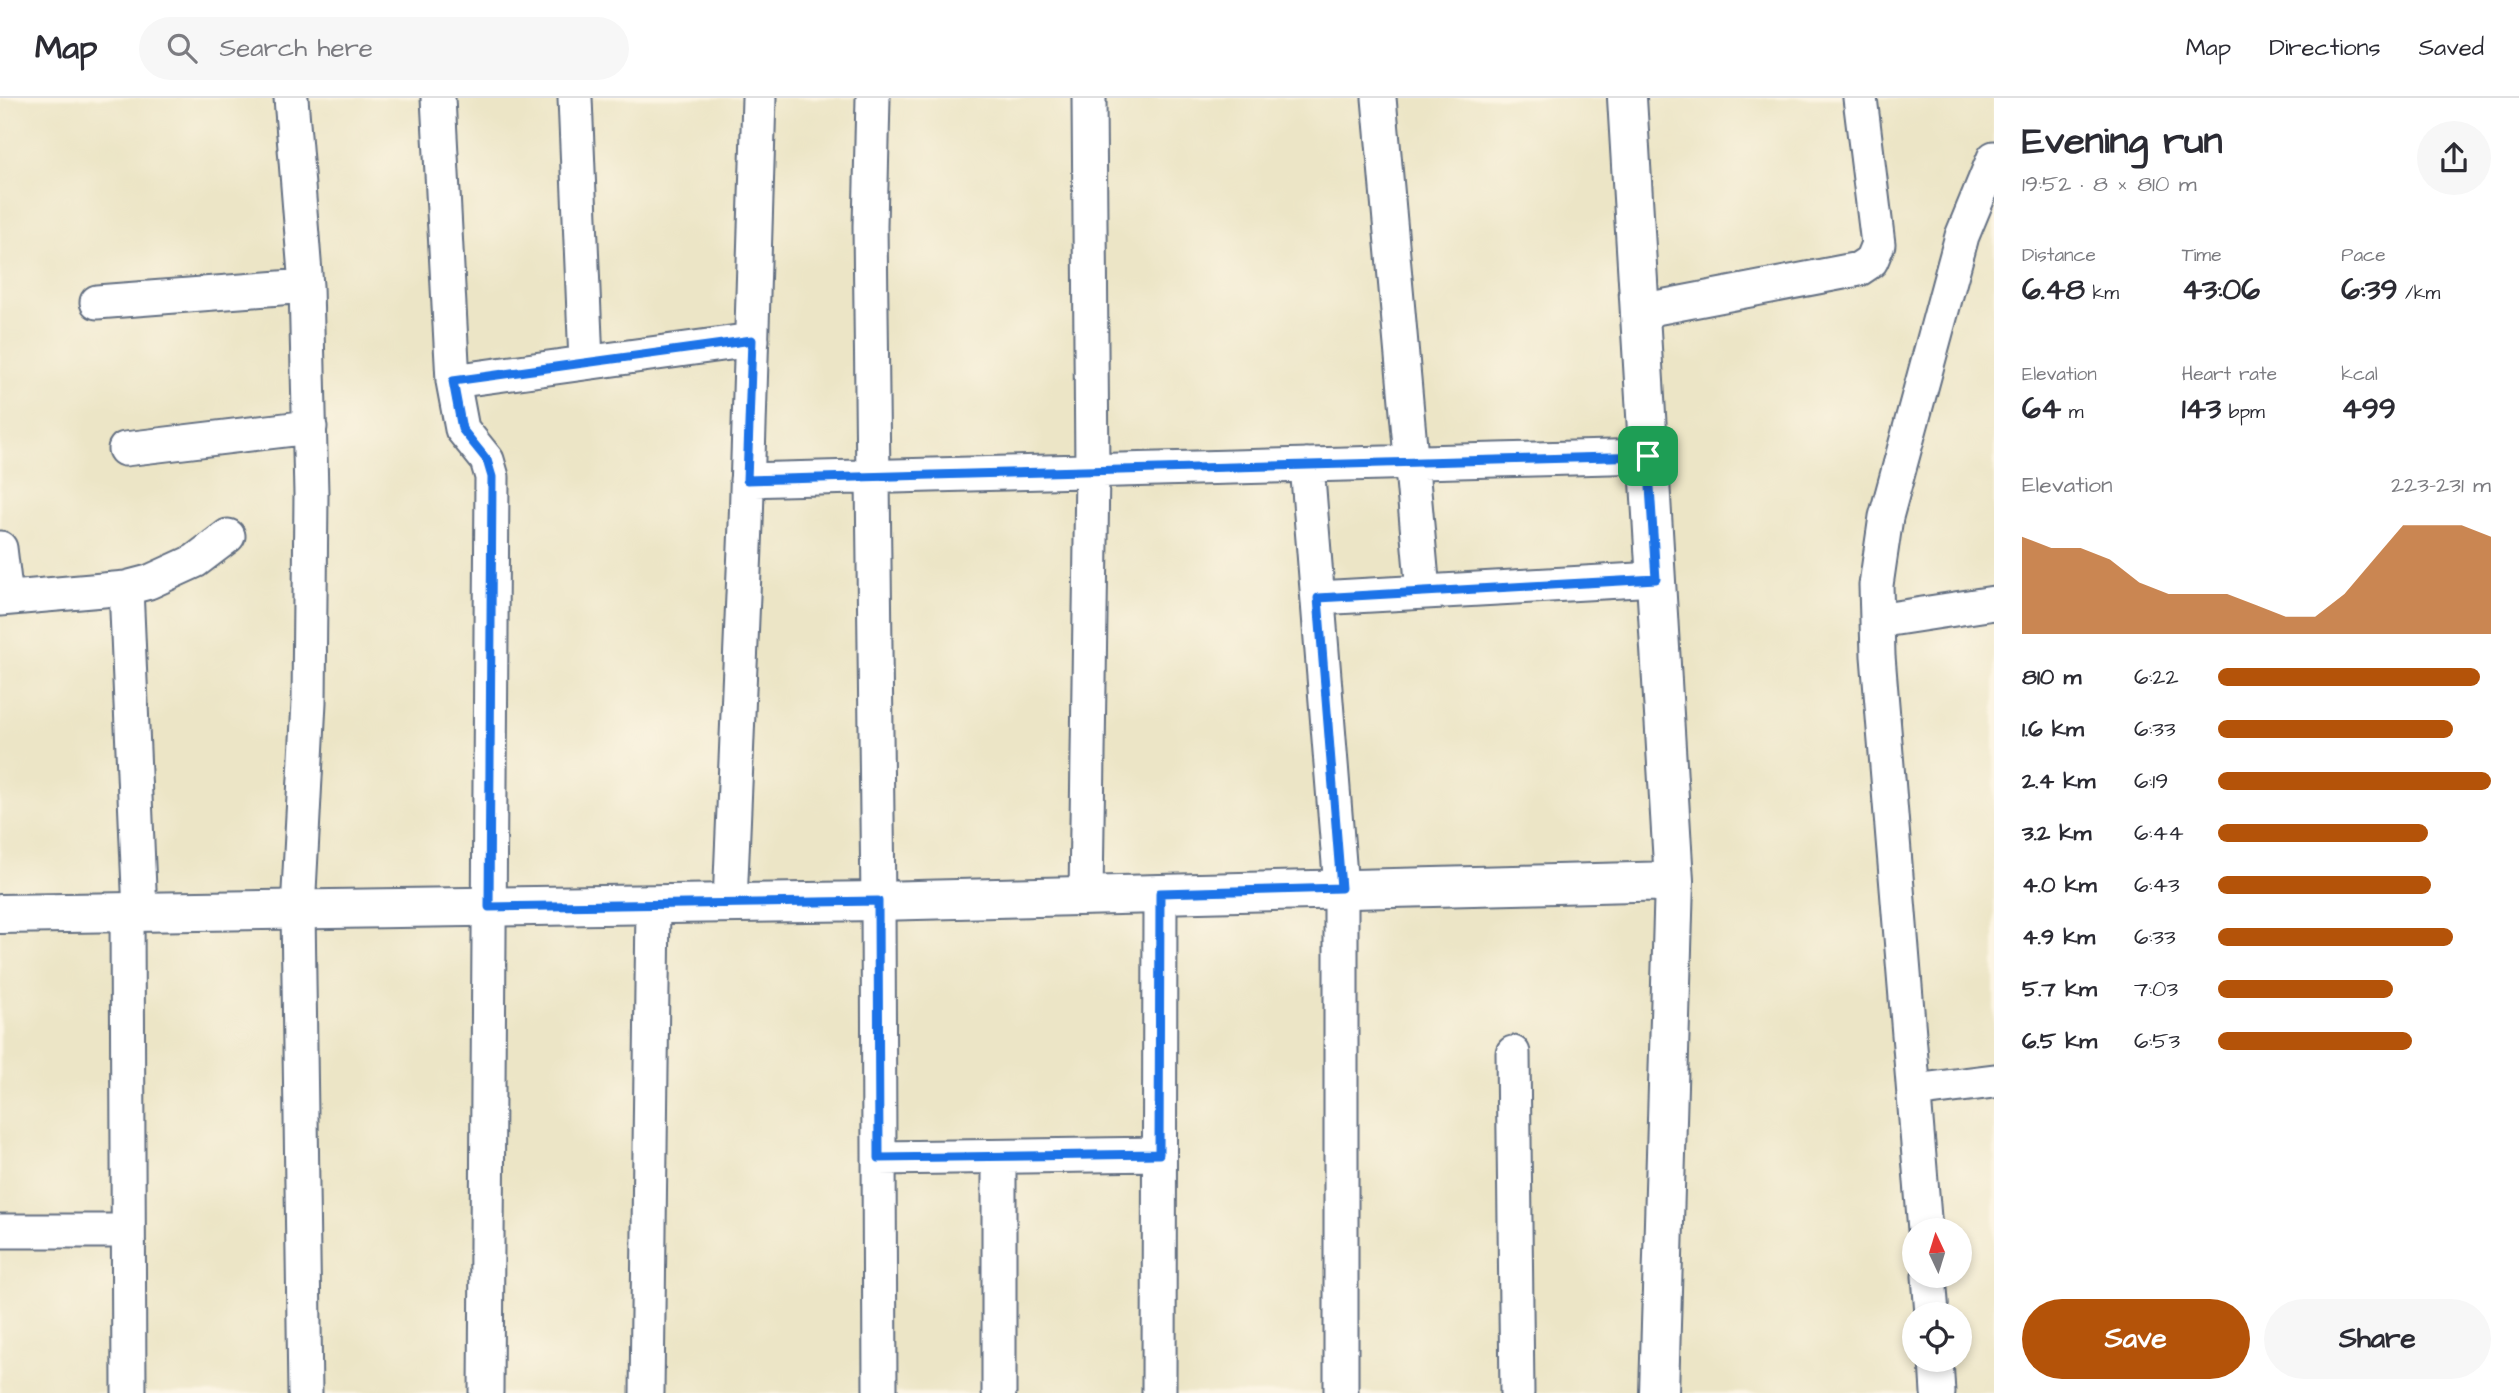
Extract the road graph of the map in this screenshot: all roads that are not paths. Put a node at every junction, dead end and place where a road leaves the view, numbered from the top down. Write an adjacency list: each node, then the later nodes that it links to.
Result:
1 (291, 98): 12 (street)
2 (438, 98): 17 (street)
3 (575, 98): 16 (street)
4 (759, 98): 15 (street)
5 (873, 98): 24 (street)
6 (1089, 98): 23 (street)
7 (1380, 98): 21 (street)
8 (1627, 98): 14 (street)
9 (1860, 98): 14 (street)
10 (1994, 158): 11 (street)
11 (1984, 205): 34 (street)
12 (306, 286): 13 (street); 18 (street)
13 (97, 302)
14 (1640, 311): 20 (street)
15 (752, 340): 16 (street); 25 (street)
16 (586, 362): 17 (street)
17 (453, 381): 42 (street)
18 (310, 427): 19 (street); 43 (street)
19 (125, 449)
20 (1648, 456): 21 (street); 28 (street)
21 (1410, 463): 22 (street); 30 (street)
22 (1307, 465): 23 (street); 32 (street)
23 (1092, 471): 24 (street); 38 (street)
24 (873, 476): 25 (street); 39 (street)
25 (747, 480): 40 (street)
26 (228, 536): 29 (street)
27 (0, 548): 31 (street)
28 (1656, 579): 30 (street); 35 (street)
29 (126, 588): 31 (street); 44 (street)
30 (1423, 592): 32 (street)
31 (3, 598)
32 (1318, 598): 36 (street)
33 (1994, 603): 34 (street)
34 (1877, 621): 48 (street)
35 (1674, 881): 36 (street); 65 (street)
36 (1341, 888): 37 (street); 63 (street)
37 (1160, 893): 38 (street); 49 (street)
38 (1086, 895): 39 (street)
39 (878, 901): 40 (street); 51 (street)
40 (730, 903): 41 (street)
41 (653, 905): 42 (street); 59 (street)
42 (489, 907): 43 (street); 58 (street)
43 (298, 910): 44 (street); 57 (street)
44 (133, 912): 45 (street); 54 (street)
45 (0, 914)
46 (1513, 1053): 64 (street)
47 (1994, 1081): 48 (street)
48 (1914, 1091): 52 (street)
49 (1159, 1154): 50 (street); 62 (street)
50 (999, 1157): 51 (street); 61 (street)
51 (879, 1158): 60 (street)
52 (1924, 1218)
53 (0, 1231): 54 (street)
54 (128, 1231): 56 (street)
55 (1937, 1372): 66 (street)
56 (129, 1393)
57 (304, 1393)
58 (486, 1393)
59 (647, 1393)
60 (880, 1393)
61 (999, 1393)
62 (1159, 1393)
63 (1340, 1393)
64 (1517, 1393)
65 (1659, 1393)
66 (1938, 1393)

